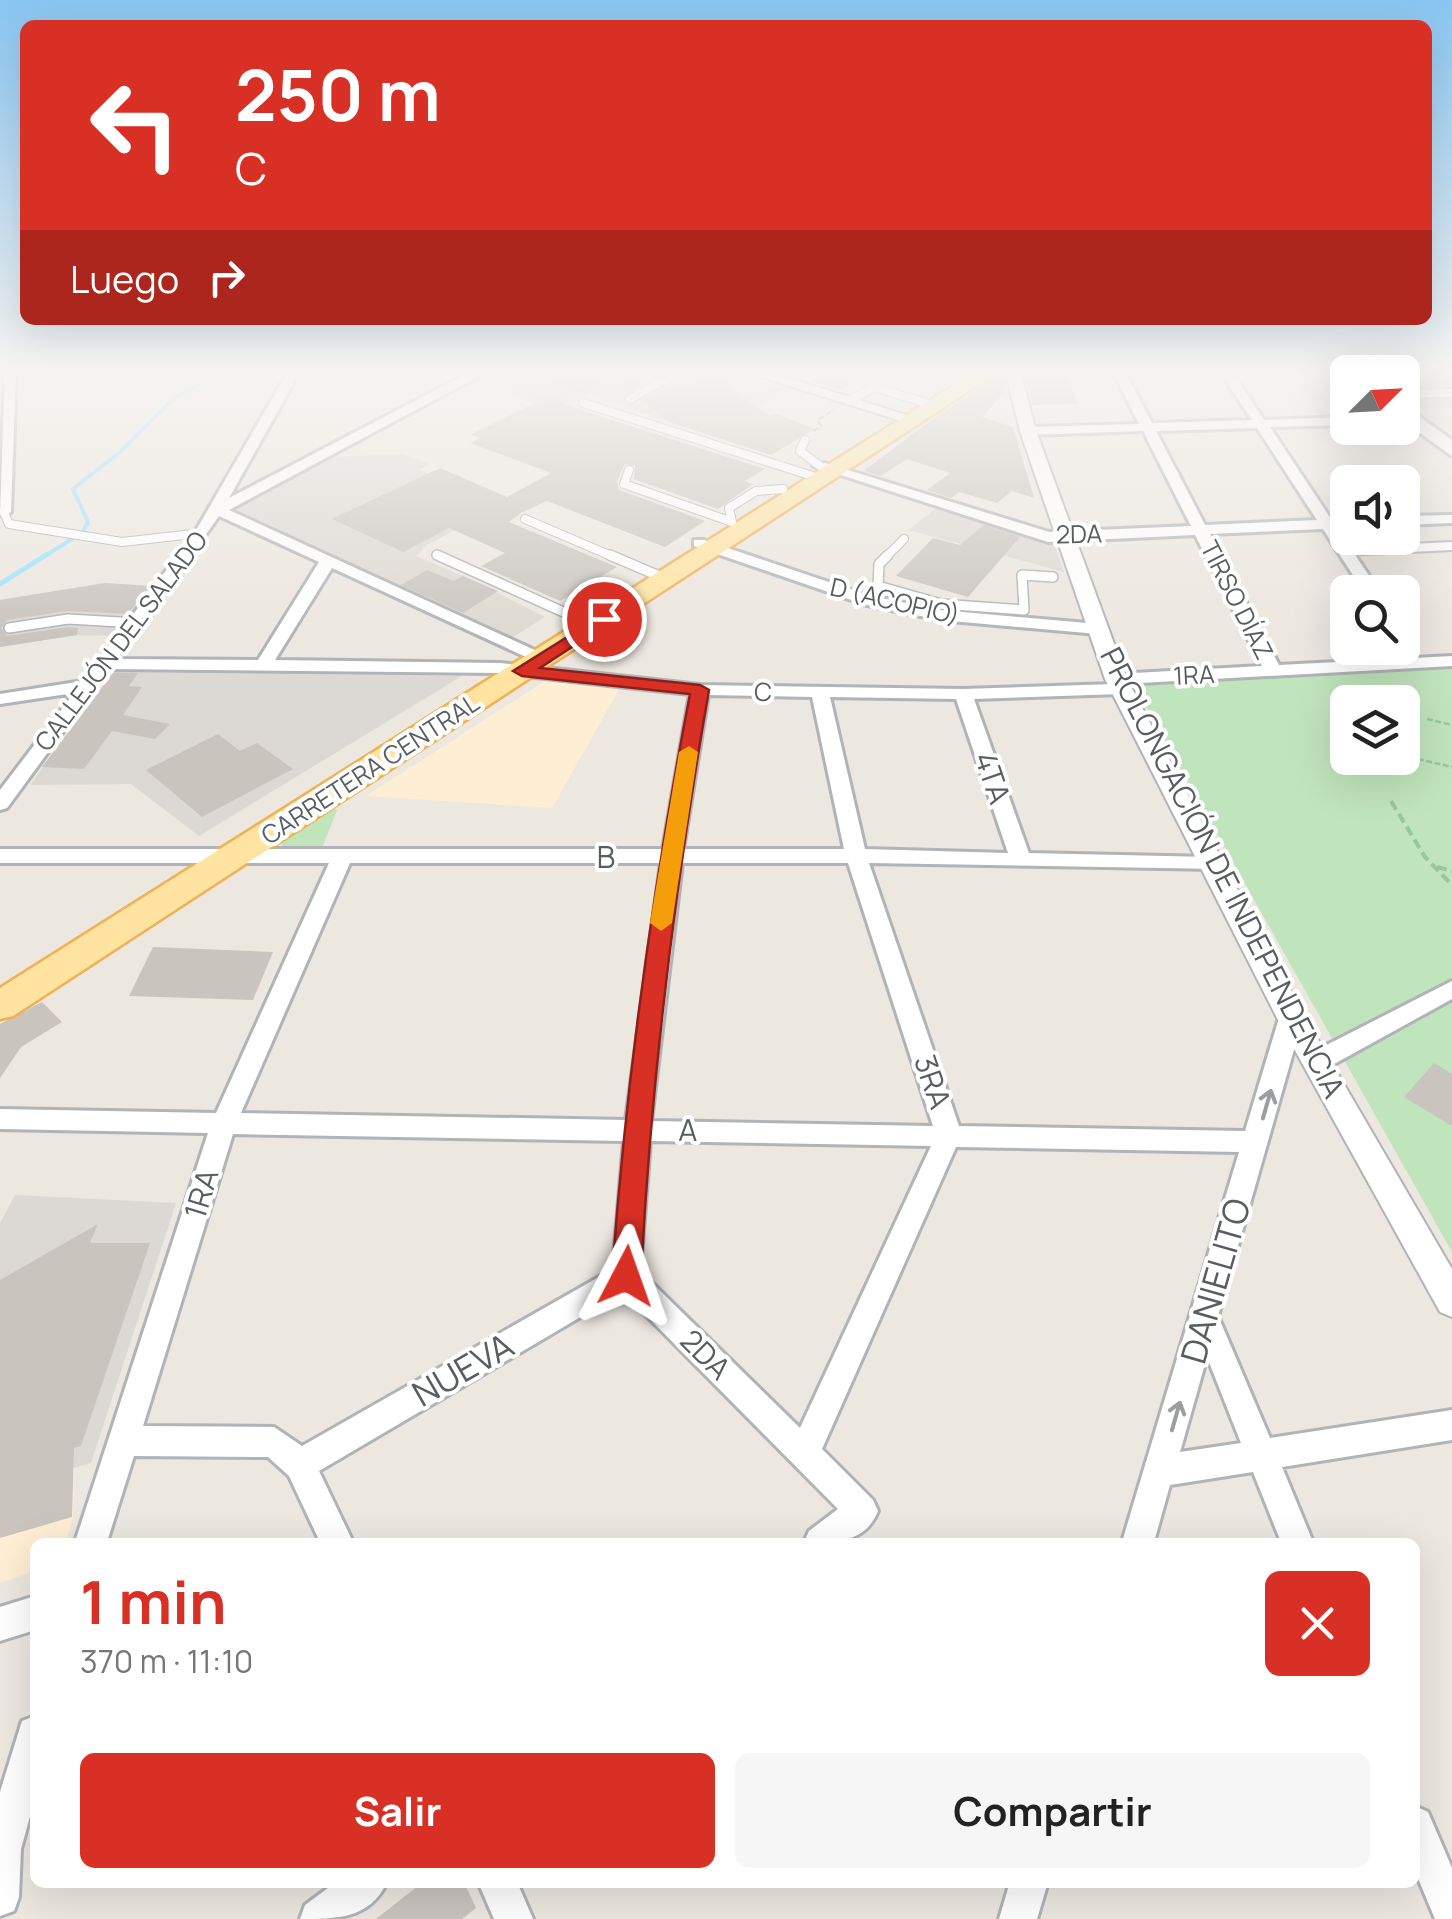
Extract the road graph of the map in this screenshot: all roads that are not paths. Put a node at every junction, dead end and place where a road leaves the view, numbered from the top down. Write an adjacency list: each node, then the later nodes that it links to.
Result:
1 (6, 460): 13 (street)
2 (244, 460): 12 (street, CALLEJÓN DEL SALADO)
3 (312, 460): 12 (street)
4 (779, 460): 11 (lane)
5 (808, 460): 11 (lane)
6 (841, 460): 11 (main road, CARRETERA CENTRAL)
7 (1038, 460): 24 (street, PROLONGACIÓN DE INDEPENDENCIA)
8 (1165, 460): 21 (street, TIRSO DÍAZ)
9 (1284, 460): 18 (street)
10 (629, 470): 17 (lane)
11 (821, 472): 17 (main road, CARRETERA CENTRAL); 24 (street, 2DA); 26 (main road, CARRETERA CENTRAL)
12 (216, 510): 22 (street, CALLEJÓN DEL SALADO); 30 (street)
13 (4, 512): 22 (lane)
14 (525, 519): 31 (lane)
15 (1445, 519): 16 (street); 23 (street)
16 (1420, 520)
17 (732, 522): 26 (main road, CARRETERA CENTRAL)
18 (1327, 524): 19 (street, 2DA); 20 (street); 21 (street, 2DA)
19 (1330, 524)
20 (1330, 529)
21 (1201, 530): 24 (street, 2DA); 45 (street, TIRSO DÍAZ)
22 (202, 533): 35 (street, CALLEJÓN DEL SALADO)
23 (1452, 535)
24 (1065, 536): 38 (street, PROLONGACIÓN DE INDEPENDENCIA)
25 (904, 539): 33 (lane)
26 (707, 545): 31 (main road, CARRETERA CENTRAL); 36 (street, D (ACOPIO))
27 (1452, 546): 28 (street)
28 (1420, 547)
29 (437, 555): 34 (lane)
30 (328, 561): 39 (street); 44 (street)
31 (658, 576): 34 (main road, CARRETERA CENTRAL); 39 (main road, CARRETERA CENTRAL)
32 (1053, 577): 33 (lane)
33 (1024, 610): 36 (lane)
34 (578, 619): 39 (main road, CARRETERA CENTRAL)
35 (136, 622): 37 (lane); 42 (street, CALLEJÓN DEL SALADO)
36 (1040, 624): 38 (street, D (ACOPIO))
37 (9, 628)
38 (1098, 629): 46 (street, PROLONGACIÓN DE INDEPENDENCIA)
39 (523, 662): 44 (street, C); 48 (street, C); 55 (main road, CARRETERA CENTRAL); 56 (main road, CARRETERA CENTRAL)
40 (1452, 662): 41 (street, 1RA)
41 (1420, 663)
42 (106, 664): 44 (street, C); 47 (street, CALLEJÓN DEL SALADO)
43 (1382, 665): 45 (street, 1RA)
44 (264, 666)
45 (1273, 671): 46 (street, 1RA)
46 (1119, 684): 50 (street, C); 60 (street, PROLONGACIÓN DE INDEPENDENCIA)
47 (89, 685): 51 (street); 52 (street, CALLEJÓN DEL SALADO)
48 (700, 690): 49 (street, C); 58 (street)
49 (820, 693): 50 (street, C); 54 (street, 3RA)
50 (963, 694): 59 (street, 4TA)
51 (0, 699)
52 (0, 804)
53 (0, 856): 55 (street, B)
54 (856, 856): 58 (street, B); 59 (street, B); 69 (street, 3RA)
55 (199, 858): 56 (street, B); 61 (main road, CARRETERA CENTRAL)
56 (231, 858): 57 (street, B); 63 (main road, CARRETERA CENTRAL)
57 (342, 858): 58 (street, B); 67 (street, 1RA)
58 (669, 858): 68 (street)
59 (1021, 861): 60 (street, B)
60 (1212, 864): 64 (street, PROLONGACIÓN DE INDEPENDENCIA)
61 (0, 984)
62 (1452, 989): 65 (street)
63 (0, 1006)
64 (1291, 1018): 65 (street, PROLONGACIÓN DE INDEPENDENCIA); 70 (street, DANIELITO, one-way to 64)
65 (1316, 1062): 72 (street, PROLONGACIÓN DE INDEPENDENCIA)
66 (0, 1119): 67 (street, A)
67 (224, 1123): 68 (street, A); 75 (street, 1RA)
68 (636, 1130): 69 (street, A); 71 (street)
69 (950, 1135): 70 (street, A); 76 (street, 3RA)
70 (1256, 1142): 73 (street, DANIELITO)
71 (626, 1276): 76 (street, 2DA); 78 (street, NUEVA)
72 (1452, 1301)
73 (1204, 1318): 77 (street); 79 (street, DANIELITO, one-way to 73)
74 (1452, 1424): 77 (street)
75 (124, 1440): 78 (street); 80 (street, 1RA)
76 (804, 1454): 82 (street, 2DA)
77 (1261, 1455): 79 (street); 84 (street)
78 (300, 1465): 81 (street)
79 (1160, 1471): 83 (street, DANIELITO)
80 (93, 1538)
81 (335, 1538)
82 (825, 1538)
83 (1139, 1538)
84 (1296, 1538)
85 (30, 1615): 86 (street)
86 (0, 1624)
87 (30, 1751): 92 (street)
88 (1420, 1837): 93 (street)
89 (360, 1888): 94 (street)
90 (500, 1888): 95 (street)
91 (1028, 1888): 96 (street)
92 (0, 1897)
93 (1452, 1914)
94 (319, 1919)
95 (514, 1919)
96 (1018, 1919)

